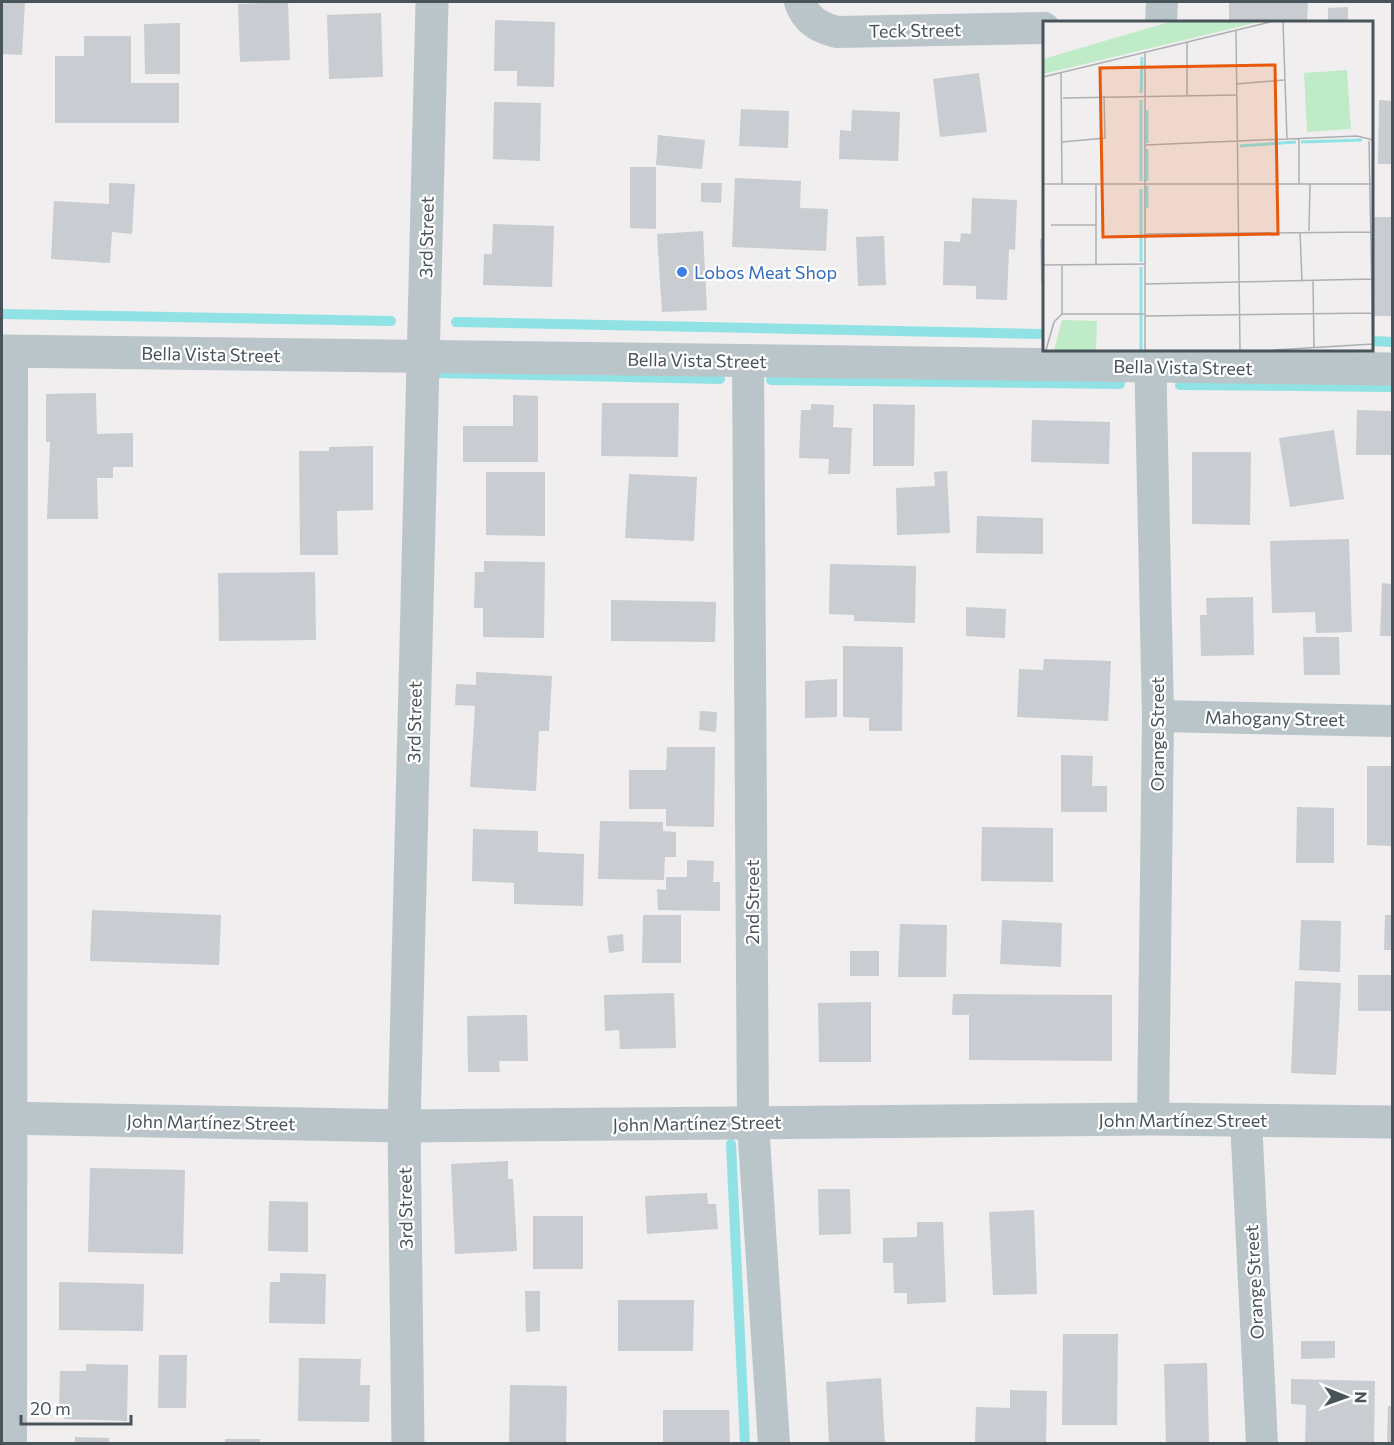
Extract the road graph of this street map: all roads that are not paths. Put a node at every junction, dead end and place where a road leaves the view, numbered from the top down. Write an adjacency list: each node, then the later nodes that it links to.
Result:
1 (432, 2): 7 (street, 3rd Street)
2 (800, 2): 5 (street, Teck Street)
3 (1162, 2): 4 (street)
4 (1161, 21)
5 (1043, 28)
6 (7, 351): 7 (street, Bella Vista Street); 13 (street)
7 (423, 358): 9 (street, Bella Vista Street); 18 (street, 3rd Street)
8 (1150, 358): 9 (street, Bella Vista Street); 10 (street, Bella Vista Street); 11 (street, Orange Street)
9 (748, 360): 17 (street, 2nd Street)
10 (1392, 369)
11 (1158, 716): 12 (street, Mahogany Street); 14 (street, Orange Street)
12 (1392, 720)
13 (6, 1118): 18 (street, John Martínez Street); 19 (street)
14 (1153, 1119): 15 (street, John Martínez Street); 17 (street, John Martínez Street)
15 (1246, 1120): 16 (street, John Martínez Street); 22 (street, Orange Street)
16 (1392, 1122)
17 (753, 1123): 18 (street, John Martínez Street); 21 (street, 2nd Street)
18 (404, 1126): 20 (street, 3rd Street)
19 (11, 1443)
20 (408, 1443)
21 (774, 1443)
22 (1262, 1443)

